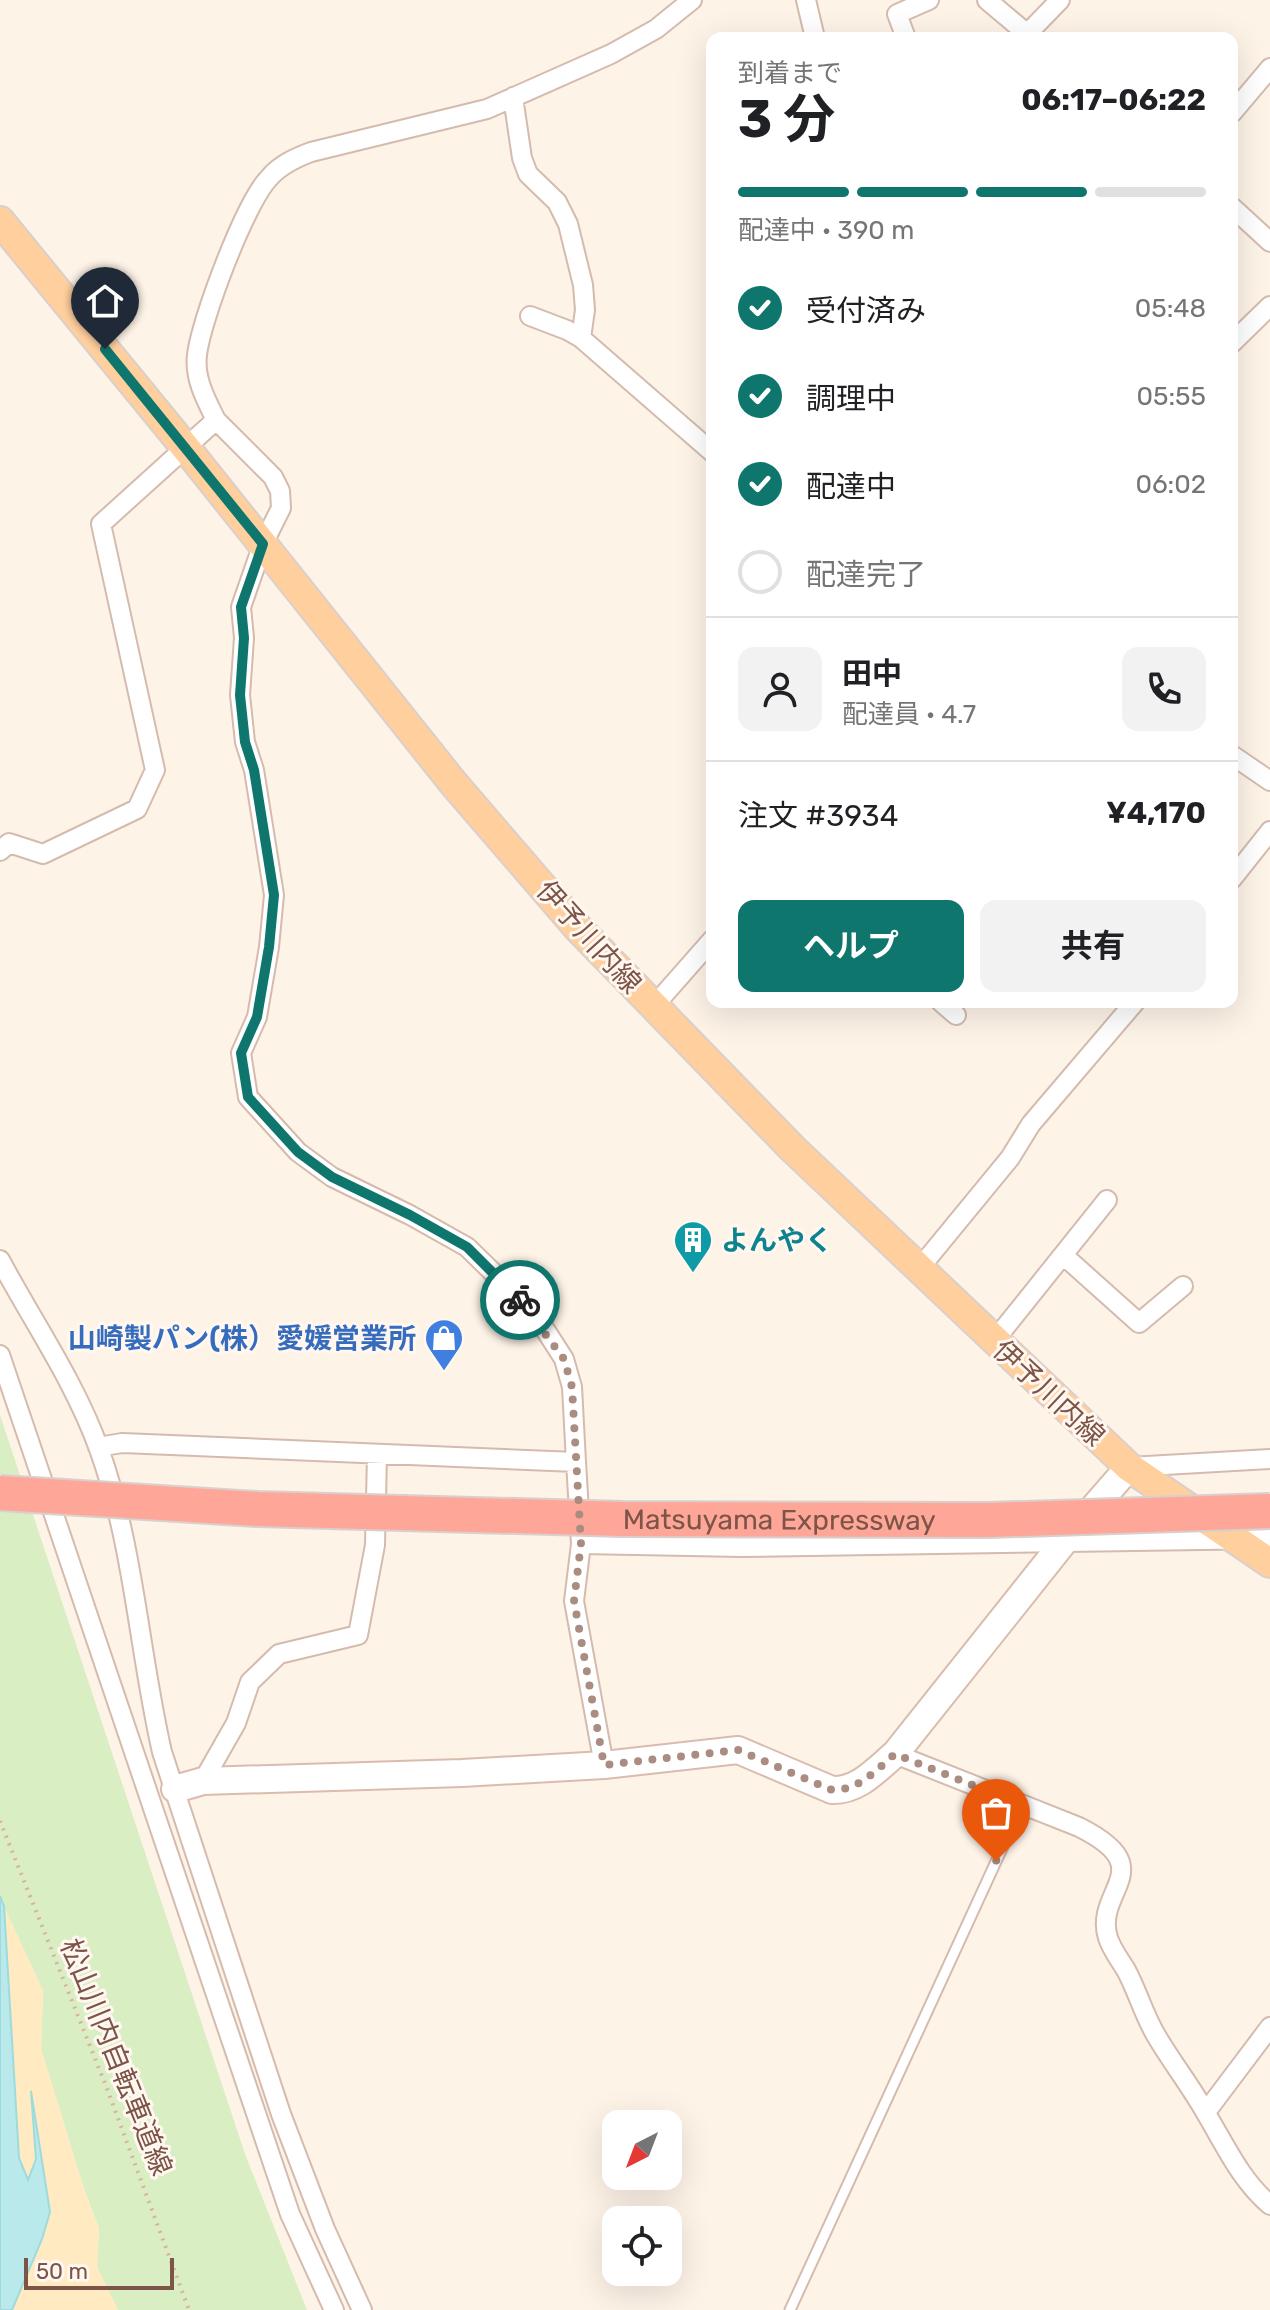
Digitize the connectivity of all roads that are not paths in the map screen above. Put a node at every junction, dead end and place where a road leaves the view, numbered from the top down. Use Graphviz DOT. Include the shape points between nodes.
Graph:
graph roads {
  1 [pos="692,0"];
  2 [pos="806,0"];
  3 [pos="929,0"];
  4 [pos="987,0"];
  5 [pos="1060,0"];
  6 [pos="814,32"];
  7 [pos="904,32"];
  8 [pos="1024,32"];
  9 [pos="1032,32"];
  10 [pos="1270,68"];
  11 [pos="513,97"];
  12 [pos="1238,106"];
  13 [pos="1238,213"];
  14 [pos="0,221"];
  15 [pos="1270,242"];
  16 [pos="1270,306"];
  17 [pos="530,316"];
  18 [pos="1238,337"];
  19 [pos="581,338"];
  20 [pos="216,420"];
  21 [pos="185,447"];
  22 [pos="706,447"];
  23 [pos="263,544"];
  24 [pos="1238,759"];
  25 [pos="1270,781"];
  26 [pos="1270,831"];
  27 [pos="0,851"];
  28 [pos="1238,871"];
  29 [pos="706,947"];
  30 [pos="653,1007"];
  31 [pos="948,1008"];
  32 [pos="1130,1008"];
  33 [pos="956,1015"];
  34 [pos="1107,1200"];
  35 [pos="1063,1255"];
  36 [pos="0,1260"];
  37 [pos="918,1270"];
  38 [pos="1183,1286"];
  39 [pos="994,1341"];
  40 [pos="0,1355"];
  41 [pos="98,1447"];
  42 [pos="377,1454"];
  43 [pos="1270,1459"];
  44 [pos="576,1462"];
  45 [pos="1129,1467"];
  46 [pos="0,1493"];
  47 [pos="1270,1511"];
  48 [pos="1270,1539"];
  49 [pos="1237,1541"];
  50 [pos="1063,1543"];
  51 [pos="581,1544"];
  52 [pos="1270,1563"];
  53 [pos="895,1754"];
  54 [pos="604,1765"];
  55 [pos="203,1781"];
  56 [pos="175,1789"];
  57 [pos="1022,1805"];
  58 [pos="1270,2027"];
  59 [pos="1206,2112"];
  60 [pos="1270,2205"];
  61 [pos="334,2310"];
  62 [pos="362,2310"];
  63 [pos="790,2310"];
  1 -- 11 [label="street" via="656,29 611,54"];
  2 -- 6 [label="street"];
  3 -- 7 [label="street" via="897,14"];
  4 -- 8 [label="street"];
  5 -- 9 [label="street"];
  10 -- 12 [label="street"];
  11 -- 19 [label="street" via="528,174 557,202 568,224 583,285"];
  11 -- 20 [label="street" via="487,109 311,152 267,179 216,286 197,355 197,373"];
  13 -- 15 [label="street"];
  14 -- 21 [label="main road, 伊予川内線"];
  16 -- 18 [label="street"];
  17 -- 19 [label="street"];
  19 -- 22 [label="street"];
  20 -- 21 [label="street"];
  20 -- 23 [label="street" via="273,477 280,491 281,508"];
  21 -- 23 [label="main road, 伊予川内線"];
  21 -- 27 [label="street" via="101,524 155,770 137,809 43,854 9,843"];
  23 -- 30 [label="main road, 伊予川内線" via="454,784"];
  23 -- 44 [label="street" via="241,607 240,695 274,895 257,1017 241,1053 248,1097 298,1152 332,1177 467,1247 512,1291 564,1359 572,1387"];
  24 -- 25 [label="street"];
  26 -- 28 [label="street"];
  29 -- 30 [label="street"];
  30 -- 37 [label="main road, 伊予川内線"];
  31 -- 33 [label="street"];
  32 -- 37 [label="street"];
  34 -- 35 [label="street"];
  35 -- 38 [label="street" via="1139,1323"];
  35 -- 39 [label="street"];
  36 -- 41 [label="street"];
  37 -- 39 [label="main road, 伊予川内線"];
  39 -- 45 [label="main road, 伊予川内線"];
  40 -- 61 [label="street" via="290,2214"];
  41 -- 42 [label="street" via="122,1443"];
  41 -- 56 [label="street" via="123,1530 151,1706"];
  42 -- 44 [label="street"];
  42 -- 55 [label="street" via="375,1545 358,1635 279,1654 250,1682 236,1723"];
  43 -- 45 [label="street"];
  44 -- 51 [label="street"];
  45 -- 49 [label="main road, 伊予川内線"];
  45 -- 50 [label="street"];
  46 -- 47 [label="highway, Matsuyama Expressway, bridge" via="257,1509 623,1519 989,1520"];
  48 -- 49 [label="street"];
  49 -- 50 [label="street"];
  49 -- 52 [label="main road, 伊予川内線"];
  50 -- 51 [label="street"];
  50 -- 53 [label="street"];
  51 -- 54 [label="street" via="574,1601"];
  53 -- 54 [label="street" via="846,1791 832,1790 738,1750"];
  53 -- 57 [label="street"];
  54 -- 55 [label="street"];
  55 -- 56 [label="street"];
  56 -- 62 [label="street" via="281,2114"];
  57 -- 59 [label="street" via="1102,1839 1114,1853 1121,1866 1120,1884 1105,1925 1109,1942 1156,2036"];
  57 -- 63 [label="lane"];
  58 -- 59 [label="street"];
  59 -- 60 [label="street" via="1239,2172"];
}
